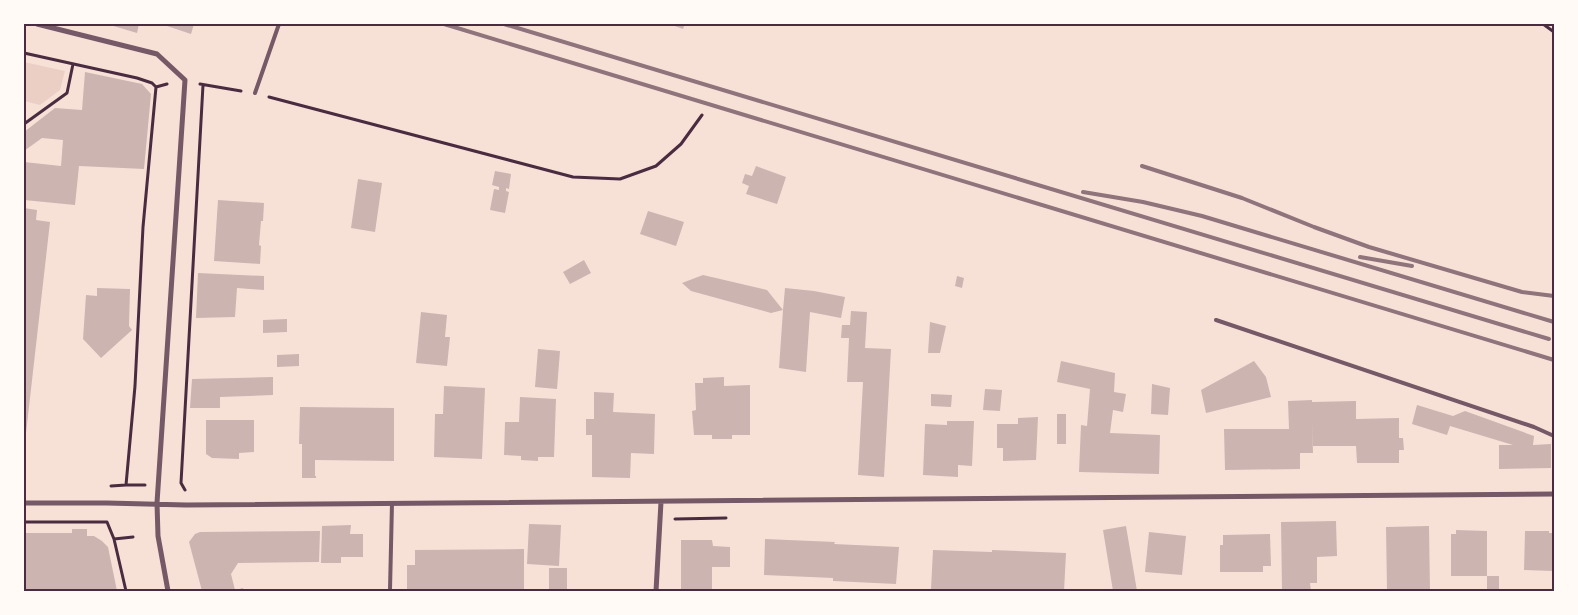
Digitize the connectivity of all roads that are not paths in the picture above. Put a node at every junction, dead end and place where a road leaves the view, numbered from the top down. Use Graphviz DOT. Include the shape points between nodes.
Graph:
graph roads {
  1 [pos="36,24"];
  2 [pos="279,24"];
  3 [pos="255,93"];
  4 [pos="1216,320"];
  5 [pos="1554,436"];
  6 [pos="1554,494"];
  7 [pos="661,502"];
  8 [pos="24,503"];
  9 [pos="157,503"];
  10 [pos="392,504"];
  11 [pos="168,591"];
  12 [pos="390,591"];
  13 [pos="656,591"];
  1 -- 9 [label="street" via="157,54 185,80"];
  2 -- 3 [label="lane"];
  4 -- 5 [label="lane"];
  6 -- 7 [label="street"];
  7 -- 10 [label="street"];
  7 -- 13 [label="street"];
  8 -- 9 [label="street"];
  9 -- 10 [label="street"];
  9 -- 11 [label="street" via="158,536"];
  10 -- 12 [label="lane"];
}
